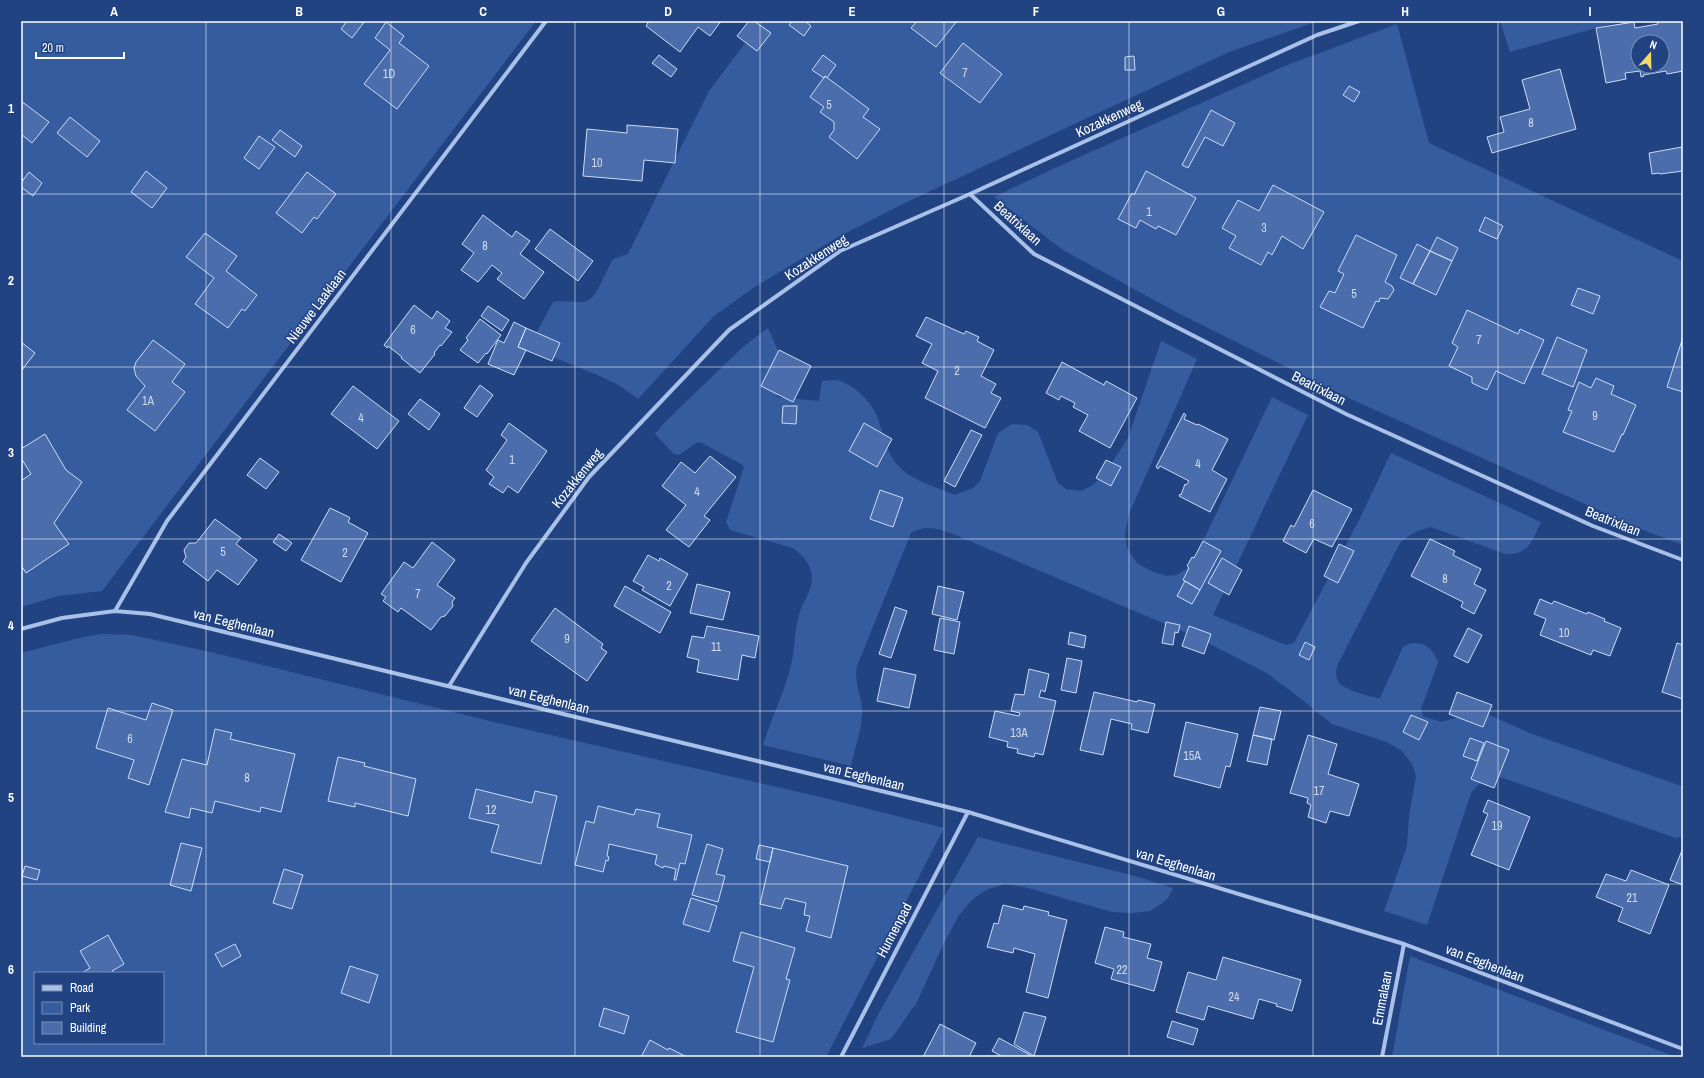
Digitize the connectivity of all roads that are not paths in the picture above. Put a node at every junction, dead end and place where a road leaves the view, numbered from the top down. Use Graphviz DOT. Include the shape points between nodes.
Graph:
graph roads {
  1 [pos="546,21"];
  2 [pos="1359,21"];
  3 [pos="970,194"];
  4 [pos="1683,560"];
  5 [pos="115,611"];
  6 [pos="21,629"];
  7 [pos="449,686"];
  8 [pos="968,812"];
  9 [pos="1404,944"];
  10 [pos="1683,1048"];
  11 [pos="841,1057"];
  12 [pos="1382,1057"];
  1 -- 5 [label="street, Nieuwe Laaklaan" via="167,521"];
  2 -- 3 [label="street, Kozakkenweg" via="1317,35"];
  3 -- 4 [label="street, Beatrixlaan" via="1034,254 1346,414 1593,526"];
  3 -- 7 [label="street, Kozakkenweg" via="840,251 728,330 589,477 526,563"];
  5 -- 6 [label="street, van Eeghenlaan" via="62,618"];
  5 -- 7 [label="street, van Eeghenlaan" via="150,614"];
  7 -- 8 [label="street, van Eeghenlaan"];
  8 -- 9 [label="street, van Eeghenlaan"];
  8 -- 11 [label="street, Hunnenpad"];
  9 -- 10 [label="street, van Eeghenlaan"];
  9 -- 12 [label="street, Emmalaan"];
}
